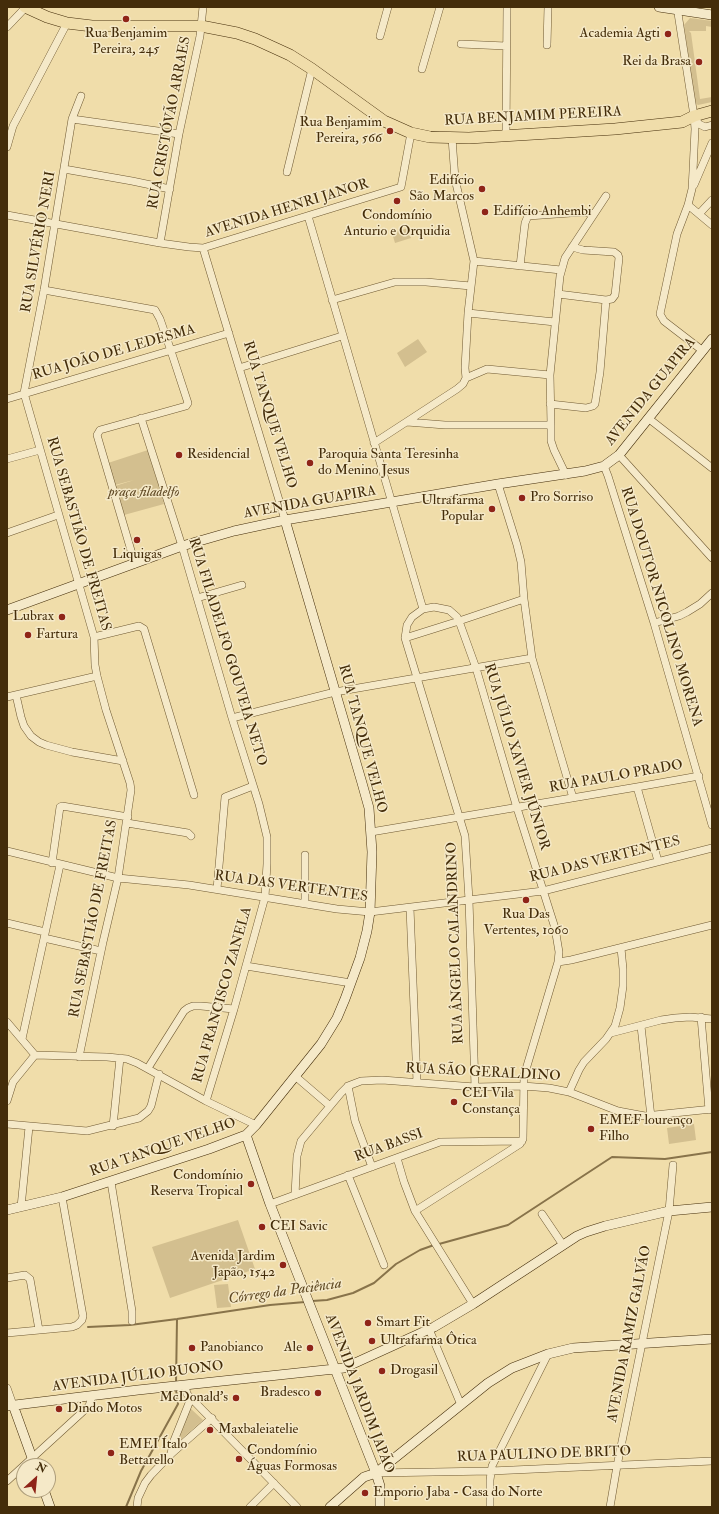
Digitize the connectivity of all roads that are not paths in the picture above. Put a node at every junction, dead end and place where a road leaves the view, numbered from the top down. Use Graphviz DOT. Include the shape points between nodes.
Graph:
graph roads {
  1 [pos="26,7"];
  2 [pos="203,7"];
  3 [pos="388,7"];
  4 [pos="440,7"];
  5 [pos="507,7"];
  6 [pos="548,7"];
  7 [pos="659,7"];
  8 [pos="677,8"];
  9 [pos="712,15"];
  10 [pos="67,23"];
  11 [pos="201,26"];
  12 [pos="7,27"];
  13 [pos="380,36"];
  14 [pos="461,44"];
  15 [pos="547,45"];
  16 [pos="506,46"];
  17 [pos="312,69"];
  18 [pos="422,69"];
  19 [pos="81,96"];
  20 [pos="712,111"];
  21 [pos="694,116"];
  22 [pos="72,119"];
  23 [pos="712,125"];
  24 [pos="410,133"];
  25 [pos="179,134"];
  26 [pos="506,136"];
  27 [pos="452,138"];
  28 [pos="712,143"];
  29 [pos="7,147"];
  30 [pos="64,169"];
  31 [pos="288,172"];
  32 [pos="170,189"];
  33 [pos="692,189"];
  34 [pos="606,196"];
  35 [pos="712,200"];
  36 [pos="688,205"];
  37 [pos="594,214"];
  38 [pos="699,214"];
  39 [pos="7,215"];
  40 [pos="308,216"];
  41 [pos="56,223"];
  42 [pos="712,225"];
  43 [pos="160,243"];
  44 [pos="572,247"];
  45 [pos="204,248"];
  46 [pos="474,261"];
  47 [pos="520,266"];
  48 [pos="561,270"];
  49 [pos="470,286"];
  50 [pos="44,290"];
  51 [pos="558,294"];
  52 [pos="332,300"];
  53 [pos="606,300"];
  54 [pos="468,313"];
  55 [pos="555,322"];
  56 [pos="229,333"];
  57 [pos="342,336"];
  58 [pos="712,339"];
  59 [pos="170,351"];
  60 [pos="703,351"];
  61 [pos="239,368"];
  62 [pos="550,375"];
  63 [pos="466,378"];
  64 [pos="24,394"];
  65 [pos="7,398"];
  66 [pos="550,404"];
  67 [pos="142,418"];
  68 [pos="648,418"];
  69 [pos="407,422"];
  70 [pos="551,425"];
  71 [pos="374,443"];
  72 [pos="40,450"];
  73 [pos="619,455"];
  74 [pos="7,459"];
  75 [pos="604,466"];
  76 [pos="712,468"];
  77 [pos="566,474"];
  78 [pos="498,484"];
  79 [pos="392,503"];
  80 [pos="58,515"];
  81 [pos="285,520"];
  82 [pos="7,533"];
  83 [pos="182,546"];
  84 [pos="712,558"];
  85 [pos="135,564"];
  86 [pos="79,584"];
  87 [pos="242,585"];
  88 [pos="712,593"];
  89 [pos="197,598"];
  90 [pos="524,599"];
  91 [pos="423,609"];
  92 [pos="7,610"];
  93 [pos="459,622"];
  94 [pos="654,622"];
  95 [pos="94,637"];
  96 [pos="405,638"];
  97 [pos="532,658"];
  98 [pos="476,668"];
  99 [pos="97,676"];
  100 [pos="417,678"];
  101 [pos="335,692"];
  102 [pos="16,695"];
  103 [pos="7,697"];
  104 [pos="232,718"];
  105 [pos="123,761"];
  106 [pos="699,776"];
  107 [pos="253,786"];
  108 [pos="637,787"];
  109 [pos="194,796"];
  110 [pos="573,798"];
  111 [pos="517,808"];
  112 [pos="460,817"];
  113 [pos="127,820"];
  114 [pos="712,825"];
  115 [pos="371,832"];
  116 [pos="191,836"];
  117 [pos="712,848"];
  118 [pos="7,851"];
  119 [pos="305,855"];
  120 [pos="658,861"];
  121 [pos="52,863"];
  122 [pos="60,865"];
  123 [pos="118,878"];
  124 [pos="217,889"];
  125 [pos="543,891"];
  126 [pos="264,897"];
  127 [pos="469,900"];
  128 [pos="305,903"];
  129 [pos="410,908"];
  130 [pos="370,912"];
  131 [pos="7,923"];
  132 [pos="712,925"];
  133 [pos="45,935"];
  134 [pos="621,948"];
  135 [pos="101,951"];
  136 [pos="558,962"];
  137 [pos="246,966"];
  138 [pos="351,983"];
  139 [pos="234,1009"];
  140 [pos="700,1018"];
  141 [pos="712,1019"];
  142 [pos="7,1022"];
  143 [pos="641,1026"];
  144 [pos="611,1033"];
  145 [pos="22,1039"];
  146 [pos="35,1055"];
  147 [pos="79,1057"];
  148 [pos="120,1058"];
  149 [pos="148,1068"];
  150 [pos="159,1074"];
  151 [pos="295,1076"];
  152 [pos="416,1082"];
  153 [pos="348,1086"];
  154 [pos="523,1086"];
  155 [pos="475,1087"];
  156 [pos="569,1092"];
  157 [pos="7,1101"];
  158 [pos="206,1101"];
  159 [pos="330,1106"];
  160 [pos="710,1110"];
  161 [pos="651,1116"];
  162 [pos="7,1124"];
  163 [pos="256,1125"];
  164 [pos="113,1126"];
  165 [pos="29,1127"];
  166 [pos="246,1135"];
  167 [pos="521,1142"];
  168 [pos="396,1158"];
  169 [pos="673,1165"];
  170 [pos="372,1167"];
  171 [pos="348,1175"];
  172 [pos="111,1182"];
  173 [pos="294,1195"];
  174 [pos="62,1197"];
  175 [pos="270,1204"];
  176 [pos="21,1207"];
  177 [pos="712,1207"];
  178 [pos="7,1210"];
  179 [pos="415,1211"];
  180 [pos="669,1211"];
  181 [pos="542,1214"];
  182 [pos="563,1245"];
  183 [pos="384,1265"];
  184 [pos="7,1278"];
  185 [pos="473,1304"];
  186 [pos="132,1321"];
  187 [pos="430,1329"];
  188 [pos="39,1330"];
  189 [pos="7,1333"];
  190 [pos="712,1339"];
  191 [pos="641,1343"];
  192 [pos="548,1354"];
  193 [pos="334,1369"];
  194 [pos="180,1386"];
  195 [pos="7,1388"];
  196 [pos="92,1396"];
  197 [pos="191,1398"];
  198 [pos="10,1405"];
  199 [pos="461,1405"];
  200 [pos="212,1418"];
  201 [pos="171,1454"];
  202 [pos="32,1458"];
  203 [pos="38,1458"];
  204 [pos="712,1461"];
  205 [pos="617,1466"];
  206 [pos="389,1469"];
  207 [pos="491,1471"];
  208 [pos="376,1473"];
  209 [pos="16,1475"];
  210 [pos="7,1481"];
  211 [pos="274,1483"];
  212 [pos="137,1507"];
  213 [pos="250,1507"];
  214 [pos="297,1507"];
  215 [pos="330,1507"];
  216 [pos="380,1507"];
  217 [pos="490,1507"];
  218 [pos="610,1507"];
  1 -- 10 [label="main road, RUA BENJAMIM PEREIRA"];
  1 -- 12 [label="street"];
  2 -- 11 [label="street, RUA CRISTÓVÃO ARRAES"];
  3 -- 13 [label="street"];
  4 -- 18 [label="street"];
  5 -- 16 [label="street"];
  6 -- 15 [label="street"];
  7 -- 8 [label="street"];
  8 -- 9 [label="street"];
  8 -- 21 [label="street"];
  10 -- 11 [label="main road, RUA BENJAMIM PEREIRA" via="92,26"];
  10 -- 29 [label="street" via="13,126"];
  11 -- 17 [label="main road, RUA BENJAMIM PEREIRA" via="255,39 290,55"];
  11 -- 25 [label="street, RUA CRISTÓVÃO ARRAES"];
  14 -- 16 [label="street"];
  16 -- 26 [label="street"];
  17 -- 24 [label="main road, RUA BENJAMIM PEREIRA" via="374,115"];
  17 -- 31 [label="street"];
  19 -- 22 [label="street, RUA SILVÉRIO NERI"];
  20 -- 21 [label="main road, RUA BENJAMIM PEREIRA"];
  21 -- 23 [label="street" via="699,124 705,127"];
  21 -- 26 [label="main road, RUA BENJAMIM PEREIRA" via="682,122"];
  21 -- 33 [label="street"];
  22 -- 25 [label="street"];
  22 -- 30 [label="street, RUA SILVÉRIO NERI"];
  24 -- 27 [label="main road, RUA BENJAMIM PEREIRA"];
  24 -- 40 [label="street, AVENIDA HENRI JANOR" via="400,187"];
  25 -- 32 [label="street, RUA CRISTÓVÃO ARRAES"];
  26 -- 27 [label="main road, RUA BENJAMIM PEREIRA"];
  27 -- 46 [label="street" via="455,179"];
  28 -- 33 [label="street"];
  30 -- 32 [label="street"];
  30 -- 41 [label="street, RUA SILVÉRIO NERI"];
  32 -- 43 [label="street, RUA CRISTÓVÃO ARRAES"];
  33 -- 36 [label="street"];
  34 -- 37 [label="street"];
  35 -- 38 [label="street"];
  36 -- 38 [label="street"];
  36 -- 60 [label="street" via="677,234 660,314 664,321"];
  37 -- 44 [label="street"];
  37 -- 47 [label="street" via="585,212 528,216 524,223"];
  38 -- 42 [label="street"];
  39 -- 41 [label="street, AVENIDA HENRI JANOR"];
  40 -- 45 [label="street, AVENIDA HENRI JANOR"];
  40 -- 52 [label="street"];
  41 -- 43 [label="street, AVENIDA HENRI JANOR"];
  41 -- 50 [label="street, RUA SILVÉRIO NERI"];
  43 -- 45 [label="street, AVENIDA HENRI JANOR"];
  44 -- 48 [label="street"];
  44 -- 53 [label="street" via="614,252 620,258 615,295 612,299"];
  45 -- 56 [label="street, RUA TANQUE VELHO"];
  46 -- 47 [label="street"];
  46 -- 49 [label="street"];
  47 -- 48 [label="street"];
  48 -- 51 [label="street"];
  49 -- 52 [label="street" via="395,282"];
  49 -- 54 [label="street"];
  50 -- 59 [label="street" via="155,310"];
  50 -- 64 [label="street, RUA SILVÉRIO NERI"];
  51 -- 53 [label="street"];
  51 -- 55 [label="street"];
  52 -- 57 [label="street"];
  53 -- 66 [label="street" via="595,404 586,408"];
  54 -- 55 [label="street"];
  54 -- 63 [label="street"];
  55 -- 62 [label="street"];
  56 -- 59 [label="street, RUA JOÃO DE LEDESMA"];
  56 -- 61 [label="street, RUA TANQUE VELHO"];
  57 -- 61 [label="street"];
  57 -- 71 [label="street"];
  58 -- 60 [label="street, AVENIDA GUAPIRA"];
  59 -- 64 [label="street, RUA JOÃO DE LEDESMA"];
  59 -- 67 [label="street" via="188,405"];
  60 -- 68 [label="street, AVENIDA GUAPIRA"];
  61 -- 81 [label="street, RUA TANQUE VELHO"];
  62 -- 63 [label="street" via="487,369"];
  62 -- 66 [label="street"];
  63 -- 69 [label="street" via="457,390"];
  64 -- 65 [label="street, RUA JOÃO DE LEDESMA"];
  64 -- 72 [label="street, RUA SEBASTIÃO DE FREITAS"];
  66 -- 70 [label="street"];
  67 -- 83 [label="street, RUA FILADELFO GOUVEIA NETO"];
  67 -- 85 [label="street" via="100,430 97,435"];
  68 -- 73 [label="street, AVENIDA GUAPIRA"];
  68 -- 76 [label="street"];
  69 -- 70 [label="street" via="445,425"];
  69 -- 71 [label="street"];
  70 -- 77 [label="street" via="551,441"];
  71 -- 79 [label="street"];
  72 -- 74 [label="street"];
  72 -- 80 [label="street, RUA SEBASTIÃO DE FREITAS"];
  73 -- 75 [label="street, AVENIDA GUAPIRA"];
  73 -- 84 [label="street"];
  75 -- 77 [label="street, AVENIDA GUAPIRA"];
  75 -- 94 [label="street, RUA DOUTOR NICOLINO MORENA"];
  77 -- 78 [label="street, AVENIDA GUAPIRA"];
  78 -- 79 [label="street, AVENIDA GUAPIRA"];
  78 -- 90 [label="street" via="521,562"];
  79 -- 81 [label="street, AVENIDA GUAPIRA"];
  79 -- 91 [label="street"];
  80 -- 82 [label="street"];
  80 -- 86 [label="street, RUA SEBASTIÃO DE FREITAS"];
  81 -- 83 [label="street, AVENIDA GUAPIRA"];
  81 -- 101 [label="street, RUA TANQUE VELHO"];
  83 -- 85 [label="street, AVENIDA GUAPIRA"];
  83 -- 89 [label="street, RUA FILADELFO GOUVEIA NETO"];
  85 -- 86 [label="street, AVENIDA GUAPIRA"];
  86 -- 92 [label="street, AVENIDA GUAPIRA"];
  86 -- 95 [label="street, RUA SEBASTIÃO DE FREITAS"];
  87 -- 89 [label="street"];
  88 -- 94 [label="street" via="700,604 679,616"];
  89 -- 104 [label="street, RUA FILADELFO GOUVEIA NETO"];
  90 -- 93 [label="street"];
  90 -- 97 [label="street"];
  91 -- 93 [label="street" via="444,608 453,613"];
  91 -- 96 [label="street" via="409,621"];
  93 -- 96 [label="street"];
  93 -- 98 [label="street, RUA JÚLIO XAVIER JÚNIOR"];
  94 -- 106 [label="street, RUA DOUTOR NICOLINO MORENA"];
  95 -- 99 [label="street, RUA SEBASTIÃO DE FREITAS"];
  95 -- 109 [label="street" via="139,626 144,629"];
  96 -- 100 [label="street, RUA ÂNGELO CALANDRINO"];
  97 -- 98 [label="street"];
  97 -- 110 [label="street"];
  98 -- 100 [label="street"];
  98 -- 111 [label="street, RUA JÚLIO XAVIER JÚNIOR"];
  99 -- 102 [label="street"];
  99 -- 105 [label="street, RUA SEBASTIÃO DE FREITAS"];
  100 -- 101 [label="street"];
  100 -- 112 [label="street, RUA ÂNGELO CALANDRINO"];
  101 -- 104 [label="street"];
  101 -- 115 [label="street, RUA TANQUE VELHO" via="362,783"];
  102 -- 103 [label="street"];
  102 -- 105 [label="street" via="24,726 39,742 72,752"];
  104 -- 107 [label="street, RUA FILADELFO GOUVEIA NETO"];
  105 -- 113 [label="street, RUA SEBASTIÃO DE FREITAS" via="132,790"];
  106 -- 108 [label="street, RUA PAULO PRADO"];
  106 -- 114 [label="street, RUA DOUTOR NICOLINO MORENA"];
  107 -- 124 [label="street" via="225,797"];
  107 -- 126 [label="street, RUA FILADELFO GOUVEIA NETO" via="267,837"];
  108 -- 110 [label="street, RUA PAULO PRADO"];
  108 -- 120 [label="street"];
  110 -- 111 [label="street, RUA PAULO PRADO"];
  111 -- 112 [label="street, RUA PAULO PRADO"];
  111 -- 125 [label="street, RUA JÚLIO XAVIER JÚNIOR"];
  112 -- 115 [label="street, RUA PAULO PRADO"];
  112 -- 127 [label="street, RUA ÂNGELO CALANDRINO" via="466,844"];
  113 -- 116 [label="street" via="188,832"];
  113 -- 121 [label="street" via="60,807"];
  113 -- 123 [label="street, RUA SEBASTIÃO DE FREITAS"];
  115 -- 130 [label="street, RUA TANQUE VELHO"];
  117 -- 120 [label="street, RUA DAS VERTENTES"];
  118 -- 121 [label="street, RUA DAS VERTENTES"];
  119 -- 128 [label="street"];
  120 -- 125 [label="street, RUA DAS VERTENTES"];
  121 -- 122 [label="street, RUA DAS VERTENTES"];
  122 -- 123 [label="street, RUA DAS VERTENTES"];
  122 -- 133 [label="street"];
  123 -- 124 [label="street, RUA DAS VERTENTES"];
  123 -- 135 [label="street, RUA SEBASTIÃO DE FREITAS"];
  124 -- 126 [label="street, RUA DAS VERTENTES"];
  125 -- 127 [label="street, RUA DAS VERTENTES"];
  125 -- 136 [label="street, RUA JÚLIO XAVIER JÚNIOR" via="559,945"];
  126 -- 128 [label="street, RUA DAS VERTENTES"];
  126 -- 137 [label="street, RUA FRANCISCO ZANELA"];
  127 -- 129 [label="street, RUA DAS VERTENTES"];
  127 -- 155 [label="street, RUA ÂNGELO CALANDRINO"];
  128 -- 130 [label="street, RUA DAS VERTENTES"];
  129 -- 130 [label="street, RUA DAS VERTENTES"];
  129 -- 152 [label="street"];
  130 -- 138 [label="street, RUA TANQUE VELHO" via="367,932"];
  131 -- 133 [label="street"];
  132 -- 134 [label="street"];
  133 -- 135 [label="street"];
  133 -- 145 [label="street"];
  134 -- 136 [label="street"];
  134 -- 144 [label="street" via="622,997"];
  135 -- 147 [label="street, RUA SEBASTIÃO DE FREITAS"];
  136 -- 154 [label="street, RUA JÚLIO XAVIER JÚNIOR"];
  137 -- 138 [label="street"];
  137 -- 139 [label="street, RUA FRANCISCO ZANELA"];
  138 -- 151 [label="street, RUA TANQUE VELHO" via="328,1033"];
  139 -- 149 [label="street" via="201,1006 188,1008"];
  139 -- 158 [label="street, RUA FRANCISCO ZANELA"];
  140 -- 141 [label="street"];
  140 -- 143 [label="street" via="675,1018"];
  140 -- 160 [label="street"];
  142 -- 145 [label="street"];
  143 -- 144 [label="street"];
  143 -- 161 [label="street"];
  144 -- 156 [label="street" via="584,1062"];
  145 -- 146 [label="street"];
  146 -- 147 [label="street"];
  146 -- 157 [label="street" via="13,1082"];
  147 -- 148 [label="street"];
  148 -- 149 [label="street"];
  148 -- 164 [label="street"];
  149 -- 150 [label="street"];
  150 -- 158 [label="street"];
  150 -- 164 [label="street" via="148,1111 139,1118"];
  151 -- 159 [label="street"];
  151 -- 163 [label="street, RUA TANQUE VELHO"];
  152 -- 153 [label="street, RUA SÃO GERALDINO" via="371,1080"];
  152 -- 155 [label="street, RUA SÃO GERALDINO"];
  153 -- 159 [label="street"];
  153 -- 170 [label="street" via="355,1121"];
  154 -- 155 [label="street, RUA SÃO GERALDINO"];
  154 -- 156 [label="street, RUA SÃO GERALDINO"];
  154 -- 167 [label="street, RUA JÚLIO XAVIER JÚNIOR" via="524,1137"];
  156 -- 161 [label="street, RUA SÃO GERALDINO" via="618,1111"];
  158 -- 163 [label="street"];
  159 -- 173 [label="street" via="298,1148"];
  160 -- 161 [label="street, RUA SÃO GERALDINO"];
  162 -- 165 [label="street"];
  163 -- 166 [label="street, RUA TANQUE VELHO"];
  164 -- 165 [label="street" via="87,1131"];
  165 -- 176 [label="street"];
  166 -- 172 [label="street, RUA TANQUE VELHO"];
  166 -- 175 [label="street, AVENIDA JARDIM JAPÃO"];
  167 -- 168 [label="street, RUA BASSI" via="440,1142"];
  167 -- 179 [label="street"];
  168 -- 170 [label="street, RUA BASSI"];
  168 -- 179 [label="street"];
  169 -- 180 [label="street, AVENIDA RAMIZ GALVÃO"];
  170 -- 171 [label="street, RUA BASSI"];
  171 -- 173 [label="street, RUA BASSI"];
  171 -- 183 [label="street"];
  172 -- 174 [label="street, RUA TANQUE VELHO"];
  172 -- 186 [label="street"];
  173 -- 175 [label="street, RUA BASSI"];
  174 -- 176 [label="street, RUA TANQUE VELHO"];
  174 -- 188 [label="street" via="83,1316 77,1326"];
  175 -- 193 [label="street, AVENIDA JARDIM JAPÃO"];
  176 -- 178 [label="street, RUA TANQUE VELHO"];
  177 -- 180 [label="street, AVENIDA JÚLIO BUONO"];
  179 -- 185 [label="street"];
  180 -- 182 [label="street, AVENIDA JÚLIO BUONO" via="593,1229"];
  180 -- 191 [label="street, AVENIDA RAMIZ GALVÃO"];
  181 -- 182 [label="street"];
  182 -- 185 [label="street, AVENIDA JÚLIO BUONO"];
  184 -- 188 [label="street" via="25,1275 30,1279"];
  185 -- 187 [label="street, AVENIDA JÚLIO BUONO"];
  187 -- 193 [label="street, AVENIDA JÚLIO BUONO" via="359,1362"];
  187 -- 199 [label="street"];
  188 -- 189 [label="street"];
  190 -- 191 [label="street"];
  191 -- 192 [label="street" via="573,1348"];
  191 -- 205 [label="street, AVENIDA RAMIZ GALVÃO"];
  192 -- 199 [label="street" via="512,1368"];
  192 -- 207 [label="street"];
  193 -- 194 [label="street, AVENIDA JÚLIO BUONO"];
  193 -- 208 [label="street, AVENIDA JARDIM JAPÃO"];
  194 -- 196 [label="street, AVENIDA JÚLIO BUONO"];
  194 -- 197 [label="street"];
  195 -- 198 [label="street"];
  196 -- 198 [label="street, AVENIDA JÚLIO BUONO"];
  196 -- 203 [label="street" via="89,1406"];
  197 -- 200 [label="street"];
  197 -- 201 [label="street"];
  198 -- 202 [label="street"];
  199 -- 206 [label="street"];
  200 -- 201 [label="street"];
  200 -- 211 [label="street"];
  201 -- 212 [label="street" via="145,1483"];
  204 -- 205 [label="street, RUA PAULINO DE BRITO"];
  205 -- 207 [label="street, RUA PAULINO DE BRITO"];
  205 -- 218 [label="street, AVENIDA RAMIZ GALVÃO"];
  206 -- 207 [label="street, RUA PAULINO DE BRITO"];
  206 -- 208 [label="street"];
  207 -- 217 [label="street"];
  208 -- 215 [label="street" via="368,1474"];
  208 -- 216 [label="street, AVENIDA JARDIM JAPÃO" via="380,1486"];
  209 -- 210 [label="street"];
  211 -- 213 [label="street"];
  211 -- 214 [label="street"];
}
